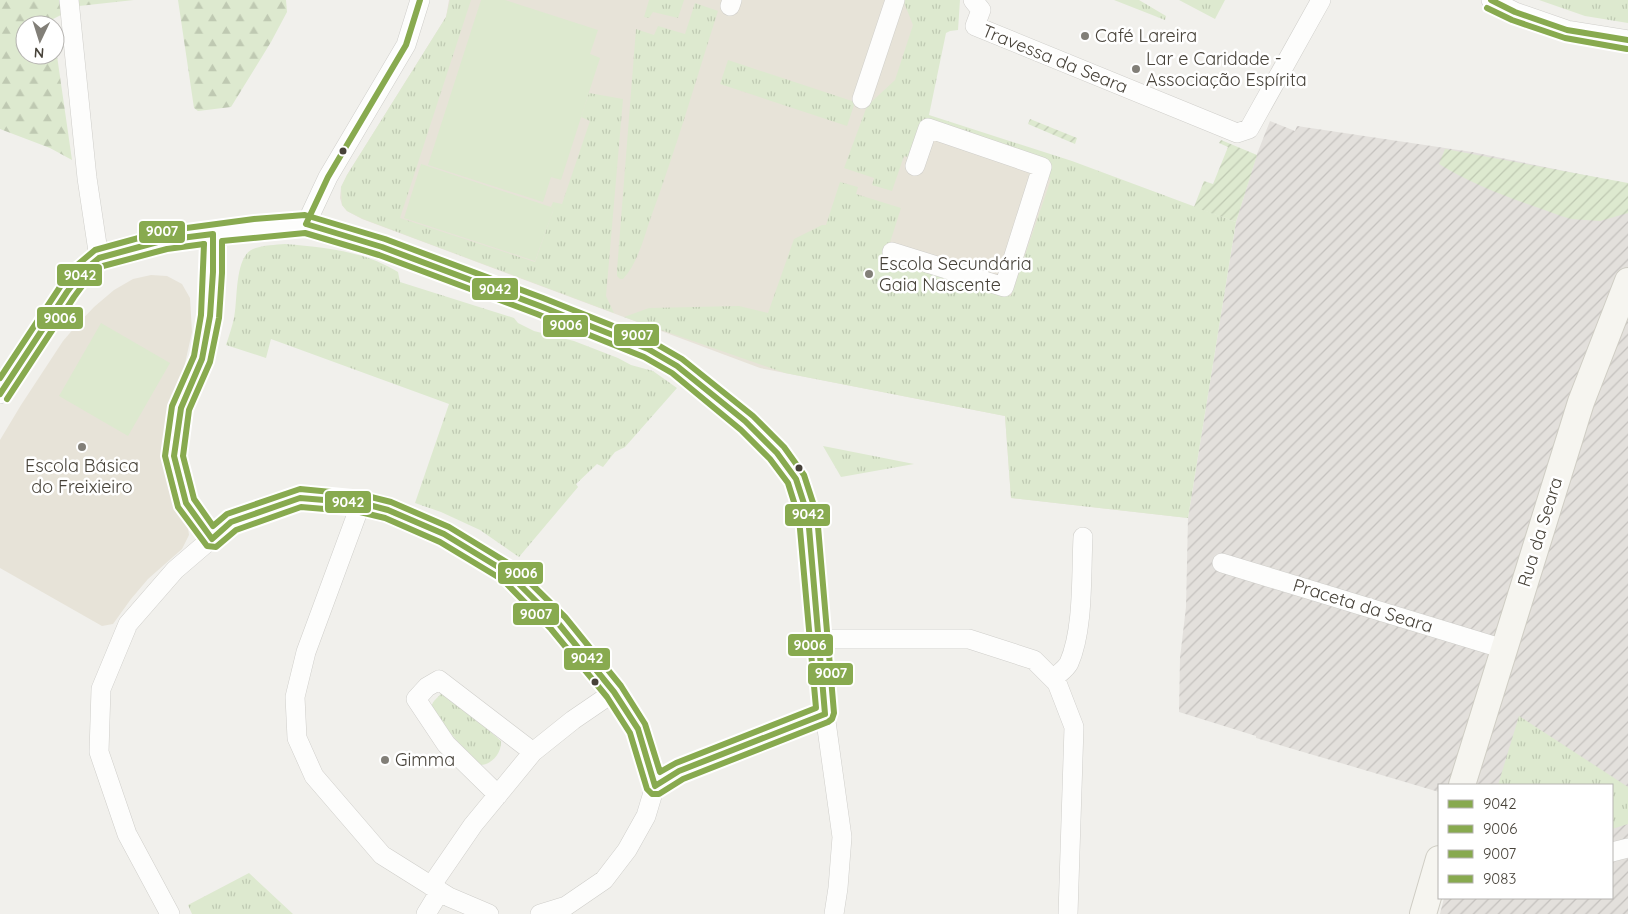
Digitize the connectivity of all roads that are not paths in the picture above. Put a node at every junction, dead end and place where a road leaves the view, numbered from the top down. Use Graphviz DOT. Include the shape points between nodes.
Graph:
graph roads {
  1 [pos="68,0"];
  2 [pos="420,0"];
  3 [pos="895,0"];
  4 [pos="974,0"];
  5 [pos="1320,0"];
  6 [pos="1491,0"];
  7 [pos="1628,40"];
  8 [pos="862,99"];
  9 [pos="915,166"];
  10 [pos="306,224"];
  11 [pos="213,234"];
  12 [pos="892,252"];
  13 [pos="100,258"];
  14 [pos="1628,281"];
  15 [pos="0,394"];
  16 [pos="361,504"];
  17 [pos="1083,537"];
  18 [pos="212,539"];
  19 [pos="1222,563"];
  20 [pos="818,639"];
  21 [pos="1504,649"];
  22 [pos="1053,679"];
  23 [pos="614,692"];
  24 [pos="825,714"];
  25 [pos="533,752"];
  26 [pos="1462,784"];
  27 [pos="655,786"];
  28 [pos="498,795"];
  29 [pos="1628,848"];
  30 [pos="1613,852"];
  31 [pos="1438,868"];
  32 [pos="435,888"];
  33 [pos="170,914"];
  34 [pos="426,914"];
  35 [pos="489,914"];
  36 [pos="540,914"];
  37 [pos="834,914"];
  38 [pos="1068,914"];
  39 [pos="1423,914"];
  1 -- 13 [label="street" via="87,178"];
  2 -- 10 [label="street" via="406,45 328,176"];
  3 -- 8 [label="street"];
  4 -- 5 [label="street, Travessa da Seara" via="981,10 975,26 1237,133 1249,128"];
  6 -- 7 [label="street" via="1567,30"];
  9 -- 12 [label="street" via="928,128 1042,167 1004,288"];
  10 -- 11 [label="street"];
  10 -- 20 [label="street" via="382,247 639,346 678,366 728,406 777,453 796,479 808,516"];
  11 -- 13 [label="street" via="165,240"];
  11 -- 18 [label="street" via="210,316 202,359 181,408 174,456 186,502"];
  13 -- 15 [label="street" via="82,272 67,292"];
  14 -- 21 [label="street, Rua da Seara" via="1581,402"];
  16 -- 18 [label="street" via="300,498 231,522"];
  16 -- 23 [label="street" via="388,510 444,534 508,572 558,623"];
  16 -- 32 [label="street" via="306,652 295,697 296,738 314,776 382,855"];
  17 -- 22 [label="street" via="1075,644 1069,665"];
  18 -- 33 [label="street" via="175,570 128,624 101,689 99,752 127,834"];
  19 -- 21 [label="street, Praceta da Seara"];
  20 -- 22 [label="street" via="969,639 1034,660"];
  20 -- 24 [label="street"];
  21 -- 26 [label="street, Rua da Seara"];
  22 -- 38 [label="street" via="1074,727"];
  23 -- 25 [label="street"];
  23 -- 27 [label="street" via="638,728"];
  24 -- 27 [label="street" via="679,771"];
  24 -- 37 [label="street" via="842,837"];
  25 -- 28 [label="street"];
  25 -- 28 [label="street" via="439,680 416,699 446,744"];
  27 -- 36 [label="street" via="646,816 627,850 604,880 566,906"];
  28 -- 32 [label="street" via="473,825"];
  29 -- 30 [label="street"];
  31 -- 39 [label="street"];
  32 -- 34 [label="street"];
  32 -- 35 [label="street"];
}
